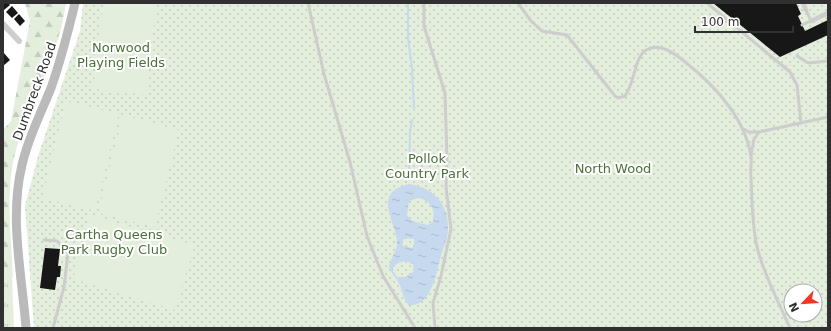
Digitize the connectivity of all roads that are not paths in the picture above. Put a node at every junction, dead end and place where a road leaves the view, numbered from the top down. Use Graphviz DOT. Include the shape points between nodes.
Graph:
graph roads {
  1 [pos="75,3"];
  2 [pos="308,3"];
  3 [pos="424,3"];
  4 [pos="518,3"];
  5 [pos="707,3"];
  6 [pos="803,3"];
  7 [pos="807,11"];
  8 [pos="828,13"];
  9 [pos="811,21"];
  10 [pos="3,24"];
  11 [pos="802,25"];
  12 [pos="19,41"];
  13 [pos="797,56"];
  14 [pos="828,60"];
  15 [pos="828,117"];
  16 [pos="801,123"];
  17 [pos="742,128"];
  18 [pos="759,132"];
  19 [pos="751,157"];
  20 [pos="44,240"];
  21 [pos="24,308"];
  22 [pos="21,328"];
  23 [pos="26,328"];
  24 [pos="53,328"];
  25 [pos="415,328"];
  26 [pos="435,328"];
  27 [pos="790,328"];
  1 -- 21 [label="main road, Dumbreck Road" via="64,49 30,137 22,165 17,206 17,240"];
  2 -- 25 [label="lane" via="367,236 383,276"];
  3 -- 26 [label="lane" via="424,26 445,93 446,187 451,229 434,303"];
  4 -- 17 [label="lane" via="530,21 542,31 567,35 618,98 625,96 630,88 639,58 643,53 654,47 664,48 710,83"];
  5 -- 16 [label="lane" via="790,72 797,85"];
  6 -- 7 [label="street"];
  7 -- 9 [label="lane"];
  8 -- 9 [label="street"];
  9 -- 11 [label="lane"];
  10 -- 12 [label="street"];
  13 -- 14 [label="lane" via="808,63"];
  15 -- 16 [label="lane"];
  16 -- 18 [label="lane"];
  17 -- 18 [label="lane" via="749,132"];
  17 -- 19 [label="lane"];
  18 -- 19 [label="lane" via="754,139"];
  19 -- 27 [label="lane" via="757,245"];
  20 -- 24 [label="lane" via="57,241 68,253 64,287"];
  21 -- 22 [label="main road, Dumbreck Road"];
  21 -- 23 [label="main road, Dumbreck Road"];
}
